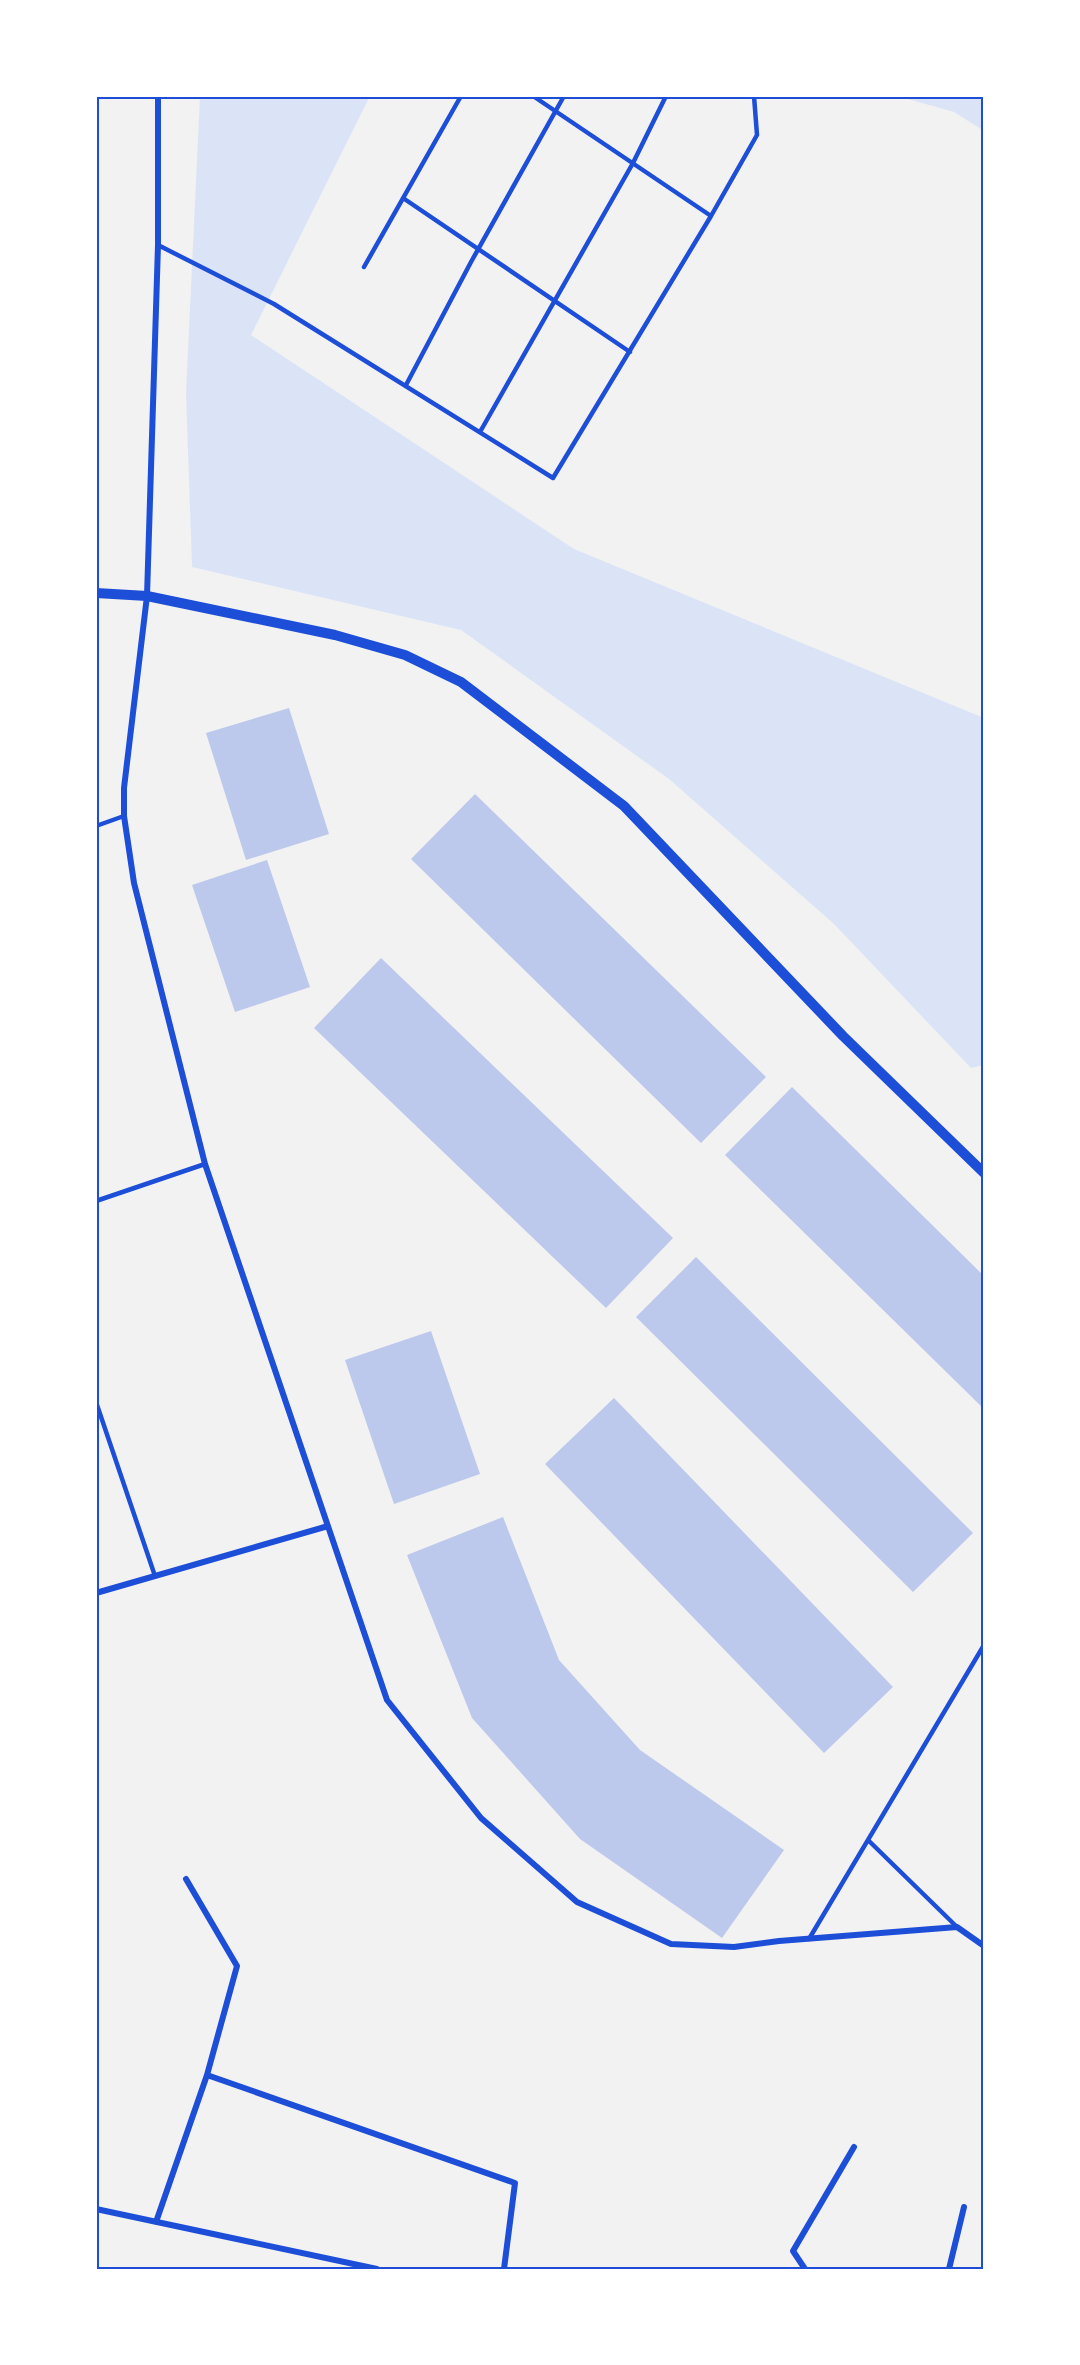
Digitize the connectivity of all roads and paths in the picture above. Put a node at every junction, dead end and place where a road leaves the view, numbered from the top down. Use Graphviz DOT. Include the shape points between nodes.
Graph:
graph roads {
  1 [pos="158,96"];
  2 [pos="461,96"];
  3 [pos="533,96"];
  4 [pos="564,96"];
  5 [pos="666,96"];
  6 [pos="754,96"];
  7 [pos="556,111"];
  8 [pos="633,163"];
  9 [pos="403,198"];
  10 [pos="711,216"];
  11 [pos="158,245"];
  12 [pos="478,249"];
  13 [pos="364,267"];
  14 [pos="555,301"];
  15 [pos="630,352"];
  16 [pos="406,385"];
  17 [pos="480,432"];
  18 [pos="96,593"];
  19 [pos="147,596"];
  20 [pos="124,816"];
  21 [pos="96,826"];
  22 [pos="205,1164"];
  23 [pos="982,1167"];
  24 [pos="96,1202"];
  25 [pos="96,1402"];
  26 [pos="328,1526"];
  27 [pos="155,1576"];
  28 [pos="96,1593"];
  29 [pos="984,1645"];
  30 [pos="868,1840"];
  31 [pos="186,1879"];
  32 [pos="957,1928"];
  33 [pos="809,1939"];
  34 [pos="984,1946"];
  35 [pos="207,2075"];
  36 [pos="854,2147"];
  37 [pos="964,2207"];
  38 [pos="96,2209"];
  39 [pos="156,2222"];
  40 [pos="377,2269"];
  41 [pos="504,2269"];
  42 [pos="805,2269"];
  43 [pos="949,2269"];
  1 -- 11 [label="street"];
  2 -- 9 [label="lane"];
  3 -- 7 [label="lane"];
  4 -- 7 [label="lane"];
  5 -- 8 [label="lane"];
  6 -- 10 [label="lane" via="757,135"];
  7 -- 8 [label="lane"];
  7 -- 12 [label="lane"];
  8 -- 10 [label="lane"];
  8 -- 14 [label="lane"];
  9 -- 12 [label="lane"];
  9 -- 13 [label="lane"];
  10 -- 15 [label="lane"];
  11 -- 16 [label="lane" via="274,303"];
  11 -- 19 [label="street"];
  12 -- 14 [label="lane"];
  12 -- 16 [label="lane"];
  14 -- 15 [label="lane"];
  14 -- 17 [label="lane"];
  15 -- 17 [label="lane" via="554,478"];
  16 -- 17 [label="lane"];
  18 -- 19 [label="street"];
  19 -- 20 [label="street"];
  19 -- 23 [label="street" via="335,635 405,656 461,681 624,807 843,1036"];
  20 -- 21 [label="lane"];
  20 -- 22 [label="street" via="134,882"];
  22 -- 24 [label="lane"];
  22 -- 26 [label="street"];
  25 -- 27 [label="lane"];
  26 -- 27 [label="street"];
  26 -- 33 [label="street" via="387,1700 481,1818 577,1902 671,1944 734,1947"];
  27 -- 28 [label="street"];
  29 -- 30 [label="lane"];
  30 -- 32 [label="lane"];
  30 -- 33 [label="lane"];
  31 -- 35 [label="street" via="237,1966"];
  32 -- 33 [label="street"];
  32 -- 34 [label="street"];
  35 -- 39 [label="street"];
  35 -- 41 [label="street" via="515,2183"];
  36 -- 42 [label="street" via="793,2251"];
  37 -- 43 [label="street"];
  38 -- 39 [label="street"];
  39 -- 40 [label="street"];
}
